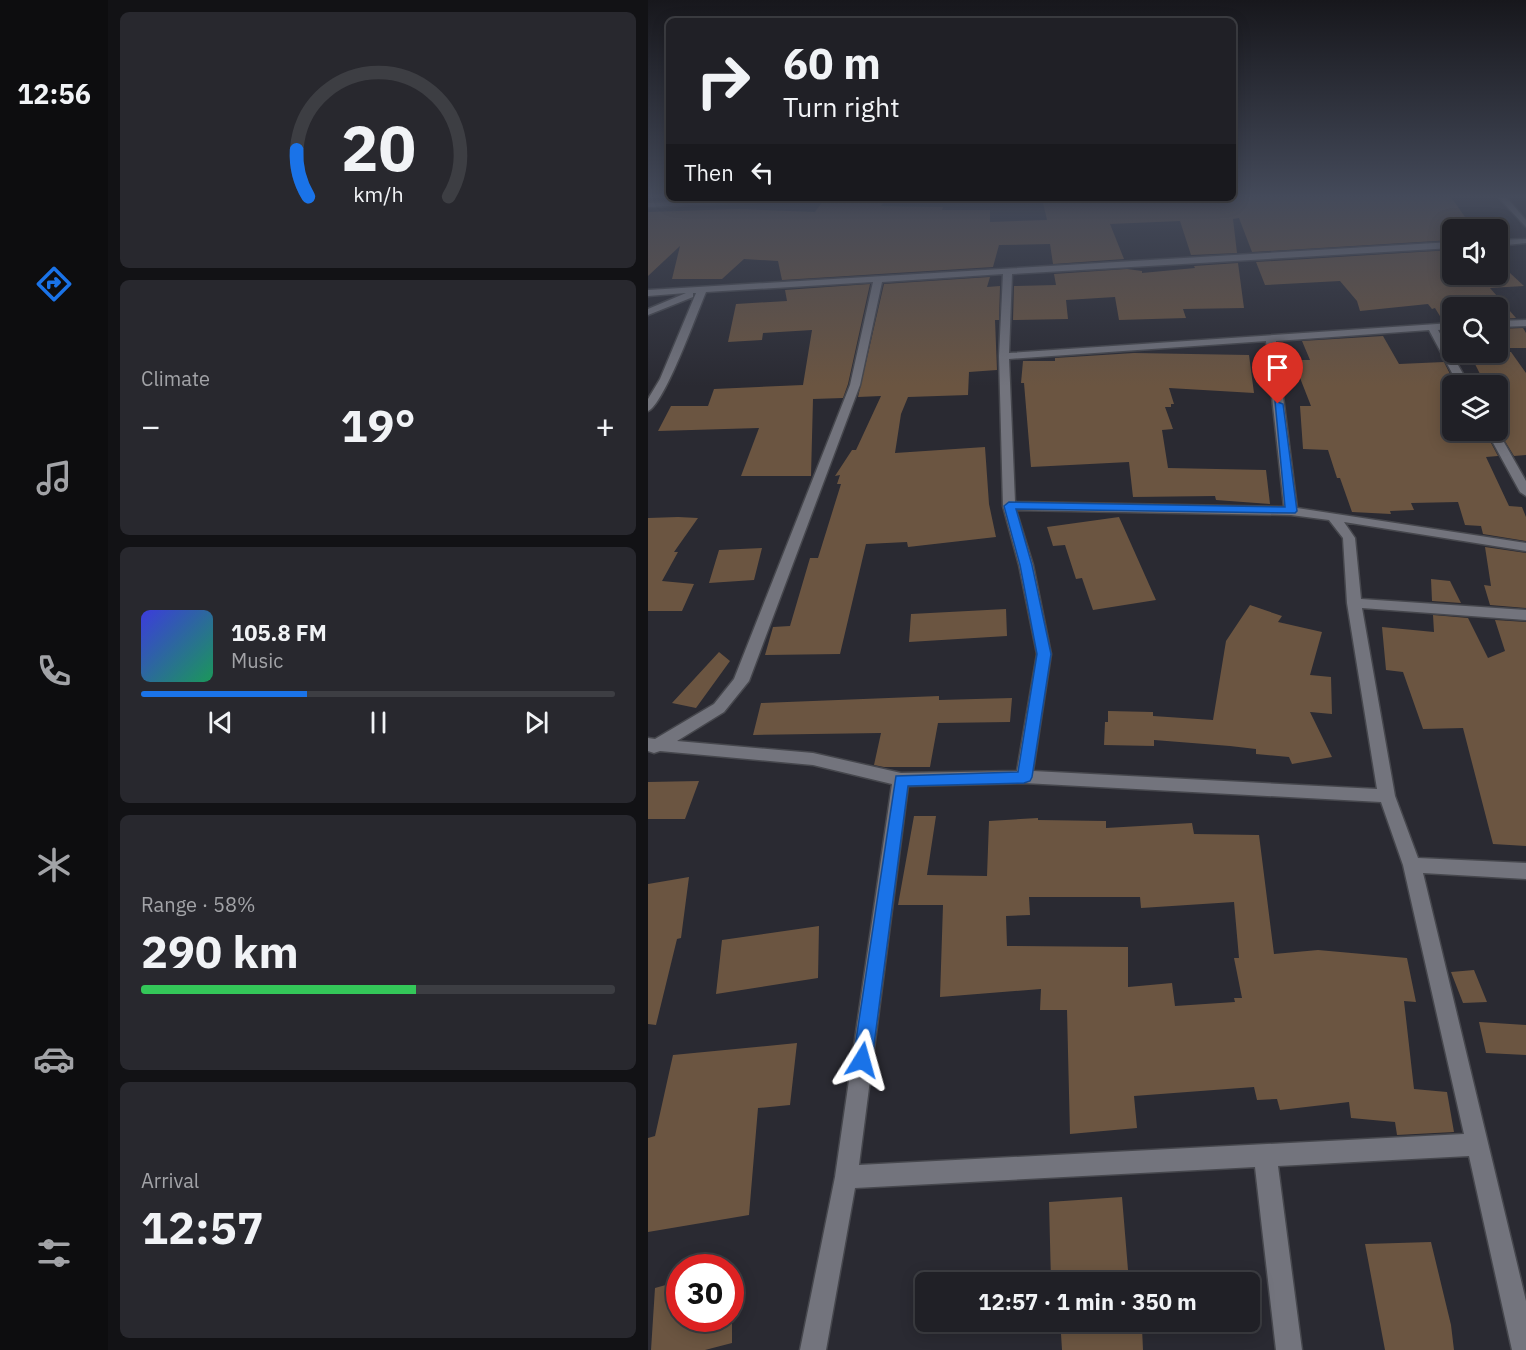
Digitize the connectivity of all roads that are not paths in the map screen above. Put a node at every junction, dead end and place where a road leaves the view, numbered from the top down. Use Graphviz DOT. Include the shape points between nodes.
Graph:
graph roads {
  1 [pos="1188,260"];
  2 [pos="1008,272"];
  3 [pos="878,281"];
  4 [pos="702,290"];
  5 [pos="648,293"];
  6 [pos="648,312"];
  7 [pos="1526,323"];
  8 [pos="1508,324"];
  9 [pos="1442,327"];
  10 [pos="1432,328"];
  11 [pos="1271,339"];
  12 [pos="1004,356"];
  13 [pos="1459,375"];
  14 [pos="648,408"];
  15 [pos="1497,441"];
  16 [pos="1526,492"];
  17 [pos="1009,506"];
  18 [pos="1291,511"];
  19 [pos="1333,517"];
  20 [pos="1526,547"];
  21 [pos="1354,603"];
  22 [pos="1526,615"];
  23 [pos="651,746"];
  24 [pos="1024,777"];
  25 [pos="901,780"];
  26 [pos="1387,796"];
  27 [pos="1412,866"];
  28 [pos="1526,871"];
  29 [pos="1478,1144"];
  30 [pos="1265,1155"];
  31 [pos="846,1177"];
  32 [pos="1521,1307"];
  33 [pos="813,1350"];
  34 [pos="1289,1350"];
  35 [pos="1525,1350"];
  1 -- 2 [label="street"];
  2 -- 3 [label="street"];
  2 -- 12 [label="street"];
  3 -- 4 [label="street"];
  3 -- 23 [label="street" via="855,385 741,681 718,708"];
  4 -- 5 [label="street"];
  4 -- 6 [label="street"];
  4 -- 14 [label="street" via="665,380"];
  7 -- 8 [label="street"];
  9 -- 10 [label="street"];
  10 -- 11 [label="street"];
  10 -- 13 [label="street"];
  11 -- 12 [label="street"];
  11 -- 18 [label="street"];
  12 -- 17 [label="street"];
  15 -- 16 [label="street"];
  17 -- 18 [label="street"];
  17 -- 24 [label="street" via="1044,654"];
  18 -- 19 [label="street"];
  19 -- 20 [label="street"];
  19 -- 21 [label="street" via="1349,538"];
  21 -- 22 [label="street"];
  21 -- 26 [label="street"];
  23 -- 25 [label="street" via="813,759"];
  24 -- 25 [label="street"];
  24 -- 26 [label="street"];
  25 -- 31 [label="street"];
  26 -- 27 [label="street"];
  27 -- 28 [label="street"];
  27 -- 29 [label="street"];
  29 -- 30 [label="street"];
  29 -- 32 [label="street"];
  30 -- 31 [label="street"];
  30 -- 34 [label="street"];
  31 -- 33 [label="street"];
  32 -- 35 [label="street"];
}
